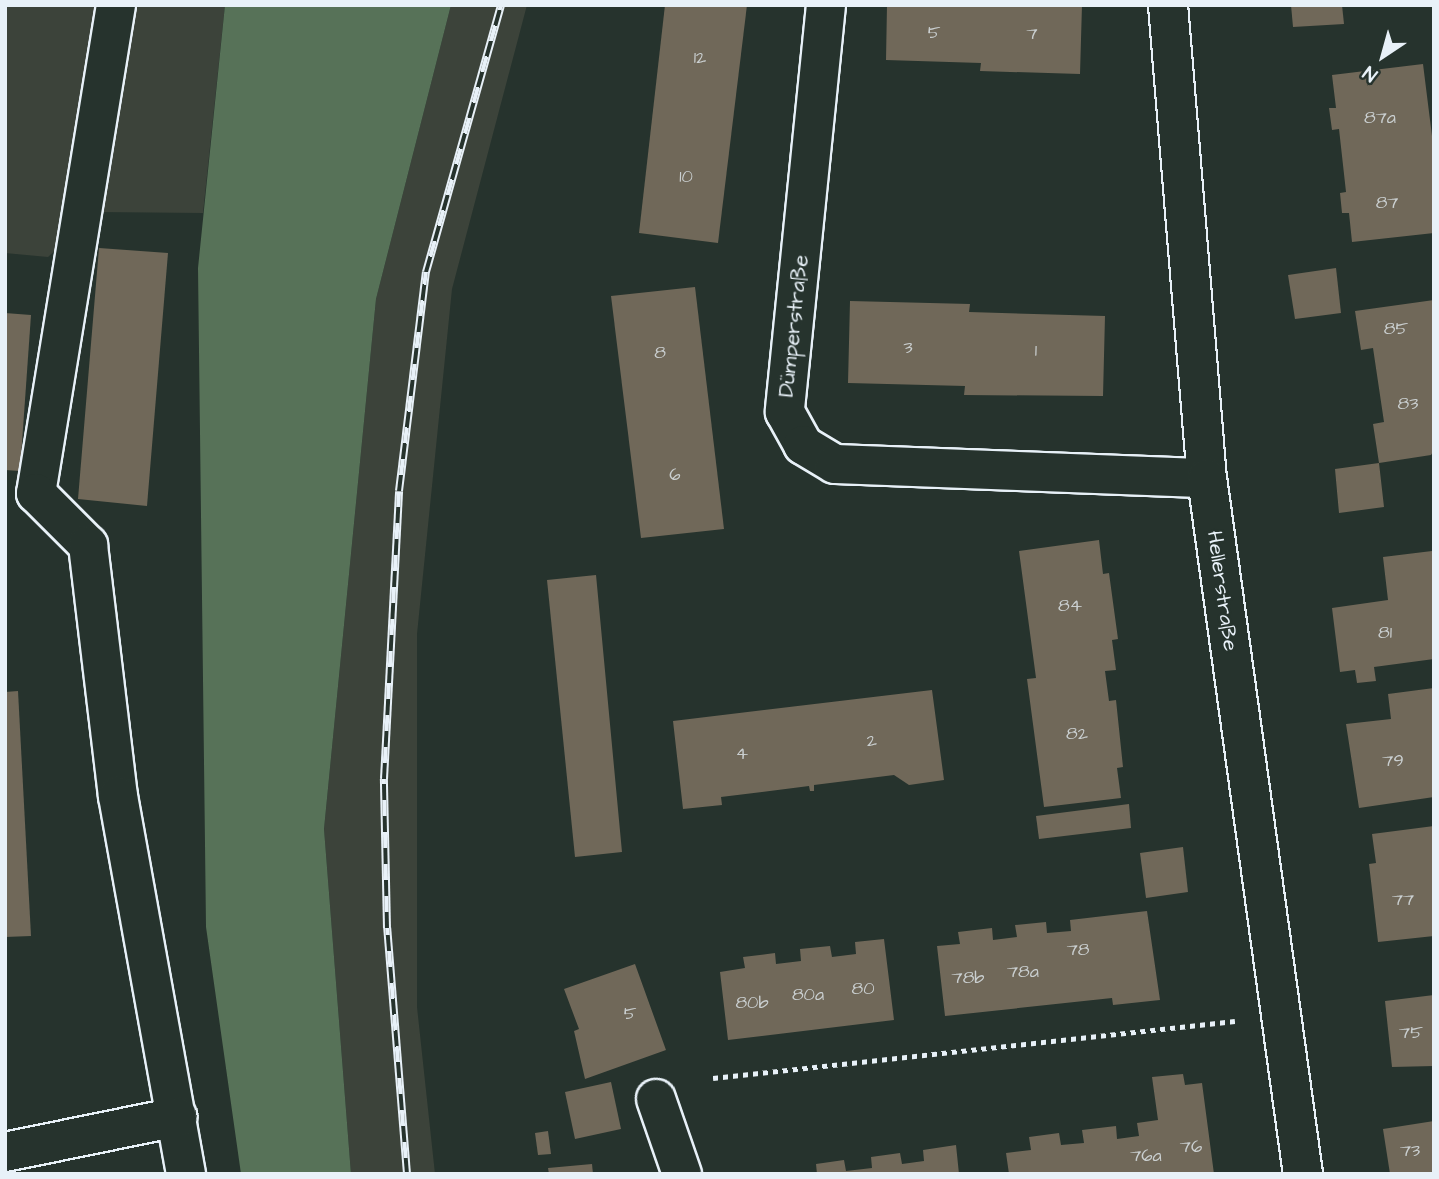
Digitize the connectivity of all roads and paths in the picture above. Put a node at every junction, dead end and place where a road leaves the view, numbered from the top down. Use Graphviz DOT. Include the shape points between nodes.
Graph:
graph roads {
  1 [pos="116,5"];
  2 [pos="826,5"];
  3 [pos="1168,5"];
  4 [pos="1207,478"];
  5 [pos="1281,1016"];
  6 [pos="713,1078"];
  7 [pos="656,1098"];
  8 [pos="177,1117"];
  9 [pos="5,1152"];
  10 [pos="186,1174"];
  11 [pos="682,1174"];
  12 [pos="1303,1174"];
  1 -- 8 [label="street" via="36,494 88,545 118,796"];
  2 -- 4 [label="street, Dümperstraße" via="785,412 803,445 835,464"];
  3 -- 4 [label="street, Hellerstraße"];
  4 -- 5 [label="street, Hellerstraße"];
  5 -- 6 [label="path"];
  5 -- 12 [label="street, Hellerstraße"];
  7 -- 11 [label="street"];
  8 -- 9 [label="street"];
  8 -- 10 [label="street"];
}
